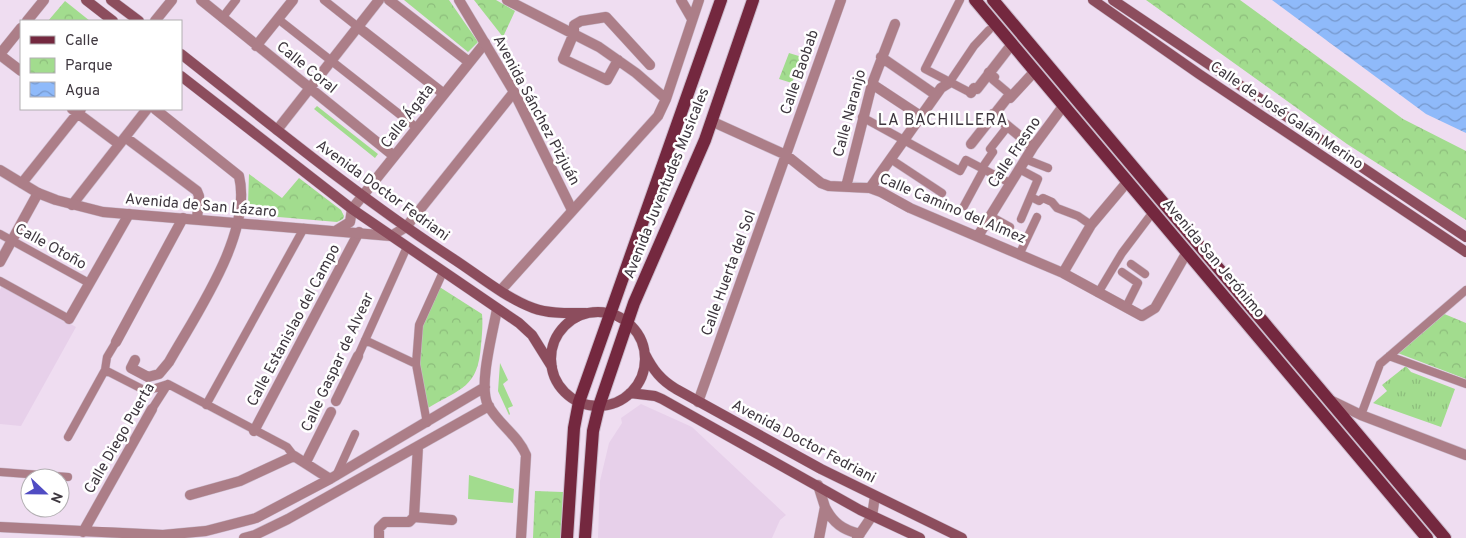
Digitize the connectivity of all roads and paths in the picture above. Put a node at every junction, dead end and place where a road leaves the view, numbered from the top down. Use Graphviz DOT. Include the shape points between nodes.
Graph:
graph roads {
  1 [pos="44,0"];
  2 [pos="86,0"];
  3 [pos="111,0"];
  4 [pos="172,0"];
  5 [pos="201,0"];
  6 [pos="236,0"];
  7 [pos="293,0"];
  8 [pos="324,0"];
  9 [pos="379,0"];
  10 [pos="389,0"];
  11 [pos="459,0"];
  12 [pos="507,0"];
  13 [pos="533,0"];
  14 [pos="681,0"];
  15 [pos="699,0"];
  16 [pos="721,0"];
  17 [pos="753,0"];
  18 [pos="841,0"];
  19 [pos="960,0"];
  20 [pos="975,0"];
  21 [pos="993,0"];
  22 [pos="1094,0"];
  23 [pos="1113,0"];
  24 [pos="524,8"];
  25 [pos="222,18"];
  26 [pos="278,19"];
  27 [pos="692,19"];
  28 [pos="28,20"];
  29 [pos="112,20"];
  30 [pos="138,20"];
  31 [pos="157,20"];
  32 [pos="895,24"];
  33 [pos="358,27"];
  34 [pos="20,29"];
  35 [pos="989,30"];
  36 [pos="574,33"];
  37 [pos="485,43"];
  38 [pos="1012,44"];
  39 [pos="256,46"];
  40 [pos="882,52"];
  41 [pos="0,55"];
  42 [pos="182,55"];
  43 [pos="332,60"];
  44 [pos="618,60"];
  45 [pos="468,62"];
  46 [pos="650,65"];
  47 [pos="20,70"];
  48 [pos="1035,71"];
  49 [pos="988,72"];
  50 [pos="182,77"];
  51 [pos="949,83"];
  52 [pos="872,84"];
  53 [pos="310,88"];
  54 [pos="514,92"];
  55 [pos="971,93"];
  56 [pos="444,94"];
  57 [pos="936,95"];
  58 [pos="1012,96"];
  59 [pos="666,98"];
  60 [pos="1064,105"];
  61 [pos="77,110"];
  62 [pos="146,110"];
  63 [pos="156,110"];
  64 [pos="993,114"];
  65 [pos="862,117"];
  66 [pos="922,118"];
  67 [pos="711,120"];
  68 [pos="1008,126"];
  69 [pos="417,128"];
  70 [pos="277,130"];
  71 [pos="122,140"];
  72 [pos="906,141"];
  73 [pos="971,144"];
  74 [pos="1032,147"];
  75 [pos="786,155"];
  76 [pos="394,156"];
  77 [pos="1025,159"];
  78 [pos="892,160"];
  79 [pos="1048,168"];
  80 [pos="983,169"];
  81 [pos="1019,169"];
  82 [pos="0,170"];
  83 [pos="1128,181"];
  84 [pos="22,183"];
  85 [pos="1010,183"];
  86 [pos="846,187"];
  87 [pos="870,188"];
  88 [pos="38,192"];
  89 [pos="942,193"];
  90 [pos="362,196"];
  91 [pos="1031,197"];
  92 [pos="72,205"];
  93 [pos="964,206"];
  94 [pos="352,209"];
  95 [pos="572,210"];
  96 [pos="1153,212"];
  97 [pos="129,214"];
  98 [pos="990,216"];
  99 [pos="183,218"];
  100 [pos="1037,218"];
  101 [pos="197,219"];
  102 [pos="1020,219"];
  103 [pos="238,223"];
  104 [pos="1092,225"];
  105 [pos="406,227"];
  106 [pos="1010,227"];
  107 [pos="304,228"];
  108 [pos="333,230"];
  109 [pos="359,232"];
  110 [pos="0,234"];
  111 [pos="391,236"];
  112 [pos="978,236"];
  113 [pos="1466,237"];
  114 [pos="12,240"];
  115 [pos="407,247"];
  116 [pos="1187,252"];
  117 [pos="1466,252"];
  118 [pos="1020,253"];
  119 [pos="0,262"];
  120 [pos="442,272"];
  121 [pos="1122,272"];
  122 [pos="1063,273"];
  123 [pos="1145,274"];
  124 [pos="1131,278"];
  125 [pos="0,282"];
  126 [pos="89,283"];
  127 [pos="501,290"];
  128 [pos="1466,290"];
  129 [pos="1098,293"];
  130 [pos="1126,307"];
  131 [pos="497,309"];
  132 [pos="609,313"];
  133 [pos="586,314"];
  134 [pos="68,319"];
  135 [pos="628,322"];
  136 [pos="365,340"];
  137 [pos="116,342"];
  138 [pos="645,354"];
  139 [pos="358,356"];
  140 [pos="1389,356"];
  141 [pos="135,360"];
  142 [pos="416,364"];
  143 [pos="552,367"];
  144 [pos="105,370"];
  145 [pos="168,384"];
  146 [pos="1466,384"];
  147 [pos="485,387"];
  148 [pos="630,394"];
  149 [pos="1328,399"];
  150 [pos="336,401"];
  151 [pos="579,402"];
  152 [pos="698,402"];
  153 [pos="206,405"];
  154 [pos="488,406"];
  155 [pos="599,406"];
  156 [pos="152,409"];
  157 [pos="332,412"];
  158 [pos="1360,416"];
  159 [pos="1347,421"];
  160 [pos="427,423"];
  161 [pos="254,431"];
  162 [pos="355,434"];
  163 [pos="1340,434"];
  164 [pos="68,437"];
  165 [pos="418,446"];
  166 [pos="1466,455"];
  167 [pos="294,456"];
  168 [pos="306,462"];
  169 [pos="0,472"];
  170 [pos="20,473"];
  171 [pos="333,478"];
  172 [pos="818,485"];
  173 [pos="190,495"];
  174 [pos="875,496"];
  175 [pos="825,507"];
  176 [pos="872,516"];
  177 [pos="414,517"];
  178 [pos="256,518"];
  179 [pos="452,520"];
  180 [pos="0,527"];
  181 [pos="82,532"];
  182 [pos="379,533"];
  183 [pos="858,536"];
  184 [pos="255,537"];
  185 [pos="244,538"];
  186 [pos="521,538"];
  187 [pos="568,538"];
  188 [pos="585,538"];
  189 [pos="819,538"];
  190 [pos="920,538"];
  191 [pos="962,538"];
  192 [pos="1428,538"];
  193 [pos="1445,538"];
  1 -- 28 [label="street"];
  2 -- 29 [label="main road"];
  3 -- 30 [label="main road"];
  4 -- 31 [label="street"];
  5 -- 25 [label="street, Calle Coral"];
  6 -- 25 [label="street"];
  7 -- 26 [label="street"];
  8 -- 33 [label="street"];
  9 -- 33 [label="street"];
  10 -- 45 [label="street"];
  11 -- 37 [label="street, Avenida Sánchez Pizjuán"];
  12 -- 24 [label="street"];
  13 -- 24 [label="street"];
  14 -- 27 [label="street"];
  15 -- 27 [label="street"];
  16 -- 132 [label="main road, Avenida Juventudes Musicales"];
  17 -- 67 [label="main road, Avenida Juventudes Musicales"];
  18 -- 75 [label="street, Calle Baobab"];
  19 -- 51 [label="street" via="925,69"];
  20 -- 38 [label="main road, Avenida San Jerónimo"];
  21 -- 149 [label="main road, Avenida San Jerónimo"];
  22 -- 117 [label="main road, Calle de José Galán Merino"];
  23 -- 113 [label="main road, Calle de José Galán Merino"];
  24 -- 36 [label="street"];
  25 -- 39 [label="street, Calle Coral"];
  26 -- 39 [label="street"];
  26 -- 43 [label="street"];
  27 -- 59 [label="street"];
  32 -- 40 [label="street, Calle Naranjo"];
  33 -- 43 [label="street"];
  33 -- 56 [label="street"];
  34 -- 41 [label="street"];
  35 -- 51 [label="street"];
  36 -- 44 [label="street"];
  36 -- 44 [label="street" via="563,59 607,80"];
  36 -- 46 [label="street" via="574,25 581,21 606,17"];
  37 -- 45 [label="street, Calle Ágata"];
  37 -- 54 [label="street, Avenida Sánchez Pizjuán"];
  38 -- 48 [label="main road, Avenida San Jerónimo"];
  38 -- 49 [label="street"];
  39 -- 53 [label="street, Calle Coral"];
  40 -- 52 [label="street, Calle Naranjo"];
  40 -- 57 [label="street"];
  41 -- 47 [label="street"];
  42 -- 70 [label="main road, Avenida Doctor Fedriani"];
  43 -- 53 [label="street"];
  43 -- 69 [label="street"];
  44 -- 59 [label="street"];
  45 -- 56 [label="street, Calle Ágata"];
  48 -- 58 [label="street"];
  48 -- 60 [label="main road, Avenida San Jerónimo"];
  49 -- 55 [label="street"];
  49 -- 58 [label="street"];
  50 -- 94 [label="main road, Avenida Doctor Fedriani"];
  51 -- 55 [label="street"];
  51 -- 57 [label="street"];
  52 -- 65 [label="street, Calle Naranjo"];
  52 -- 66 [label="street"];
  53 -- 70 [label="street"];
  53 -- 76 [label="street, Calle Coral"];
  54 -- 95 [label="street, Avenida Sánchez Pizjuán"];
  54 -- 105 [label="street"];
  56 -- 69 [label="street, Calle Ágata"];
  57 -- 66 [label="street"];
  58 -- 64 [label="street" via="1008,96"];
  59 -- 95 [label="street" via="658,116"];
  60 -- 74 [label="street, Calle Fresno"];
  60 -- 83 [label="main road, Avenida San Jerónimo"];
  61 -- 71 [label="street"];
  61 -- 84 [label="street"];
  62 -- 71 [label="street"];
  63 -- 103 [label="street" via="239,176"];
  64 -- 68 [label="street"];
  64 -- 73 [label="street"];
  65 -- 72 [label="street"];
  65 -- 86 [label="street, Calle Naranjo"];
  66 -- 72 [label="street"];
  67 -- 75 [label="street, Calle Camino del Almez"];
  67 -- 135 [label="main road, Avenida Juventudes Musicales"];
  68 -- 74 [label="street"];
  68 -- 80 [label="street" via="990,149 994,152"];
  69 -- 76 [label="street, Calle Ágata"];
  70 -- 90 [label="main road, Avenida Doctor Fedriani"];
  71 -- 92 [label="street"];
  71 -- 101 [label="street" via="197,191"];
  72 -- 78 [label="street"];
  72 -- 80 [label="street" via="960,171 966,160"];
  74 -- 77 [label="street, Calle Fresno"];
  75 -- 86 [label="street, Calle Camino del Almez" via="821,183"];
  75 -- 152 [label="street, Calle Huerta del Sol"];
  76 -- 90 [label="street, Calle Ágata"];
  77 -- 79 [label="street"];
  77 -- 81 [label="street, Calle Fresno"];
  78 -- 87 [label="street"];
  78 -- 89 [label="street"];
  80 -- 85 [label="street"];
  80 -- 93 [label="street"];
  81 -- 85 [label="street, Calle Fresno"];
  81 -- 91 [label="street" via="1038,179"];
  82 -- 84 [label="street, Avenida de San Lázaro"];
  83 -- 96 [label="main road, Avenida San Jerónimo"];
  83 -- 104 [label="street"];
  84 -- 88 [label="street, Avenida de San Lázaro"];
  85 -- 98 [label="street, Calle Fresno"];
  86 -- 87 [label="street, Calle Camino del Almez"];
  87 -- 112 [label="street, Calle Camino del Almez"];
  88 -- 92 [label="street, Avenida de San Lázaro"];
  88 -- 114 [label="street"];
  90 -- 94 [label="street, Calle Ágata"];
  90 -- 105 [label="main road, Avenida Doctor Fedriani"];
  91 -- 102 [label="street"];
  91 -- 104 [label="street" via="1052,202 1057,208"];
  92 -- 97 [label="street, Avenida de San Lázaro"];
  94 -- 108 [label="street, Calle Ágata" via="350,222 341,229"];
  94 -- 111 [label="main road, Avenida Doctor Fedriani"];
  95 -- 127 [label="street"];
  96 -- 116 [label="main road, Avenida San Jerónimo"];
  96 -- 129 [label="street" via="1122,253"];
  97 -- 99 [label="street, Avenida de San Lázaro"];
  97 -- 126 [label="street"];
  98 -- 106 [label="street"];
  98 -- 112 [label="street, Calle Fresno"];
  99 -- 101 [label="street, Avenida de San Lázaro"];
  99 -- 137 [label="street"];
  100 -- 118 [label="street"];
  101 -- 103 [label="street, Avenida de San Lázaro"];
  103 -- 107 [label="street, Avenida de San Lázaro"];
  103 -- 141 [label="street" via="228,254 169,362 159,374 148,376 131,368"];
  104 -- 122 [label="street"];
  105 -- 111 [label="street"];
  105 -- 127 [label="main road, Avenida Doctor Fedriani"];
  107 -- 108 [label="street, Avenida de San Lázaro"];
  107 -- 153 [label="street"];
  108 -- 109 [label="street, Avenida de San Lázaro"];
  109 -- 111 [label="street, Avenida de San Lázaro"];
  109 -- 161 [label="street, Calle Estanislao del Campo"];
  110 -- 114 [label="street, Calle Otoño"];
  111 -- 115 [label="main road, Avenida Doctor Fedriani"];
  112 -- 118 [label="street, Calle Camino del Almez"];
  114 -- 119 [label="street"];
  114 -- 126 [label="street, Calle Otoño"];
  115 -- 120 [label="main road, Avenida Doctor Fedriani"];
  115 -- 136 [label="street, Calle Gaspar de Alvear"];
  116 -- 130 [label="street, Calle Camino del Almez" via="1155,308 1142,316"];
  116 -- 163 [label="main road, Avenida San Jerónimo"];
  118 -- 122 [label="street, Calle Camino del Almez"];
  120 -- 131 [label="main road, Avenida Doctor Fedriani"];
  120 -- 142 [label="street" via="419,325"];
  121 -- 124 [label="street"];
  122 -- 129 [label="street, Calle Camino del Almez"];
  123 -- 124 [label="street" via="1135,266"];
  124 -- 130 [label="street" via="1138,282"];
  125 -- 134 [label="street"];
  126 -- 134 [label="street"];
  127 -- 133 [label="main road, Avenida Doctor Fedriani" via="534,308"];
  128 -- 140 [label="street"];
  129 -- 130 [label="street, Calle Camino del Almez"];
  131 -- 143 [label="main road, Avenida Doctor Fedriani" via="532,335"];
  131 -- 147 [label="street"];
  132 -- 133 [label="main road, Avenida Doctor Fedriani"];
  132 -- 135 [label="main road"];
  132 -- 151 [label="main road, Avenida Juventudes Musicales"];
  133 -- 143 [label="main road" via="568,322 560,330 552,350"];
  135 -- 138 [label="main road, Avenida Doctor Fedriani" via="638,334"];
  135 -- 155 [label="main road, Avenida Juventudes Musicales"];
  136 -- 139 [label="street, Calle Gaspar de Alvear"];
  136 -- 142 [label="street"];
  137 -- 144 [label="street"];
  138 -- 148 [label="main road" via="640,379"];
  138 -- 152 [label="main road, Avenida Doctor Fedriani" via="654,372 664,382"];
  139 -- 150 [label="street, Calle Gaspar de Alvear"];
  140 -- 146 [label="street"];
  140 -- 158 [label="street" via="1380,364"];
  142 -- 160 [label="street"];
  143 -- 151 [label="main road, Avenida Doctor Fedriani" via="562,390"];
  144 -- 145 [label="street" via="146,391"];
  144 -- 164 [label="street"];
  145 -- 153 [label="street"];
  145 -- 156 [label="street, Calle Diego Puerta"];
  147 -- 154 [label="street"];
  147 -- 160 [label="street"];
  148 -- 155 [label="main road" via="616,403"];
  148 -- 172 [label="main road, Avenida Doctor Fedriani" via="662,399"];
  149 -- 158 [label="street"];
  149 -- 159 [label="main road, Avenida San Jerónimo"];
  150 -- 157 [label="street, Calle Gaspar de Alvear"];
  151 -- 155 [label="main road"];
  151 -- 187 [label="main road, Avenida Juventudes Musicales" via="574,428"];
  152 -- 174 [label="main road, Avenida Doctor Fedriani"];
  153 -- 161 [label="street"];
  154 -- 165 [label="street"];
  154 -- 186 [label="street" via="521,443 526,455"];
  155 -- 188 [label="main road, Avenida Juventudes Musicales" via="593,431"];
  156 -- 181 [label="street, Calle Diego Puerta"];
  157 -- 168 [label="street, Calle Gaspar de Alvear"];
  158 -- 159 [label="street" via="1353,416"];
  158 -- 166 [label="street"];
  159 -- 163 [label="street"];
  159 -- 193 [label="main road, Avenida San Jerónimo"];
  160 -- 171 [label="street"];
  161 -- 167 [label="street" via="287,447"];
  162 -- 171 [label="street"];
  163 -- 192 [label="main road, Avenida San Jerónimo"];
  165 -- 177 [label="street"];
  165 -- 184 [label="street"];
  167 -- 168 [label="street"];
  167 -- 173 [label="street" via="240,481"];
  168 -- 171 [label="street"];
  169 -- 170 [label="street"];
  171 -- 178 [label="street"];
  172 -- 175 [label="street"];
  172 -- 176 [label="main road, Avenida Doctor Fedriani"];
  174 -- 176 [label="street"];
  174 -- 191 [label="main road, Avenida Doctor Fedriani"];
  175 -- 183 [label="street" via="832,521"];
  175 -- 189 [label="street"];
  176 -- 183 [label="street"];
  176 -- 190 [label="main road, Avenida Doctor Fedriani"];
  177 -- 179 [label="street"];
  177 -- 182 [label="street" via="409,522 385,522"];
  178 -- 181 [label="street" via="206,531 163,535"];
  178 -- 184 [label="street"];
  180 -- 181 [label="street"];
  184 -- 185 [label="street"];
}
